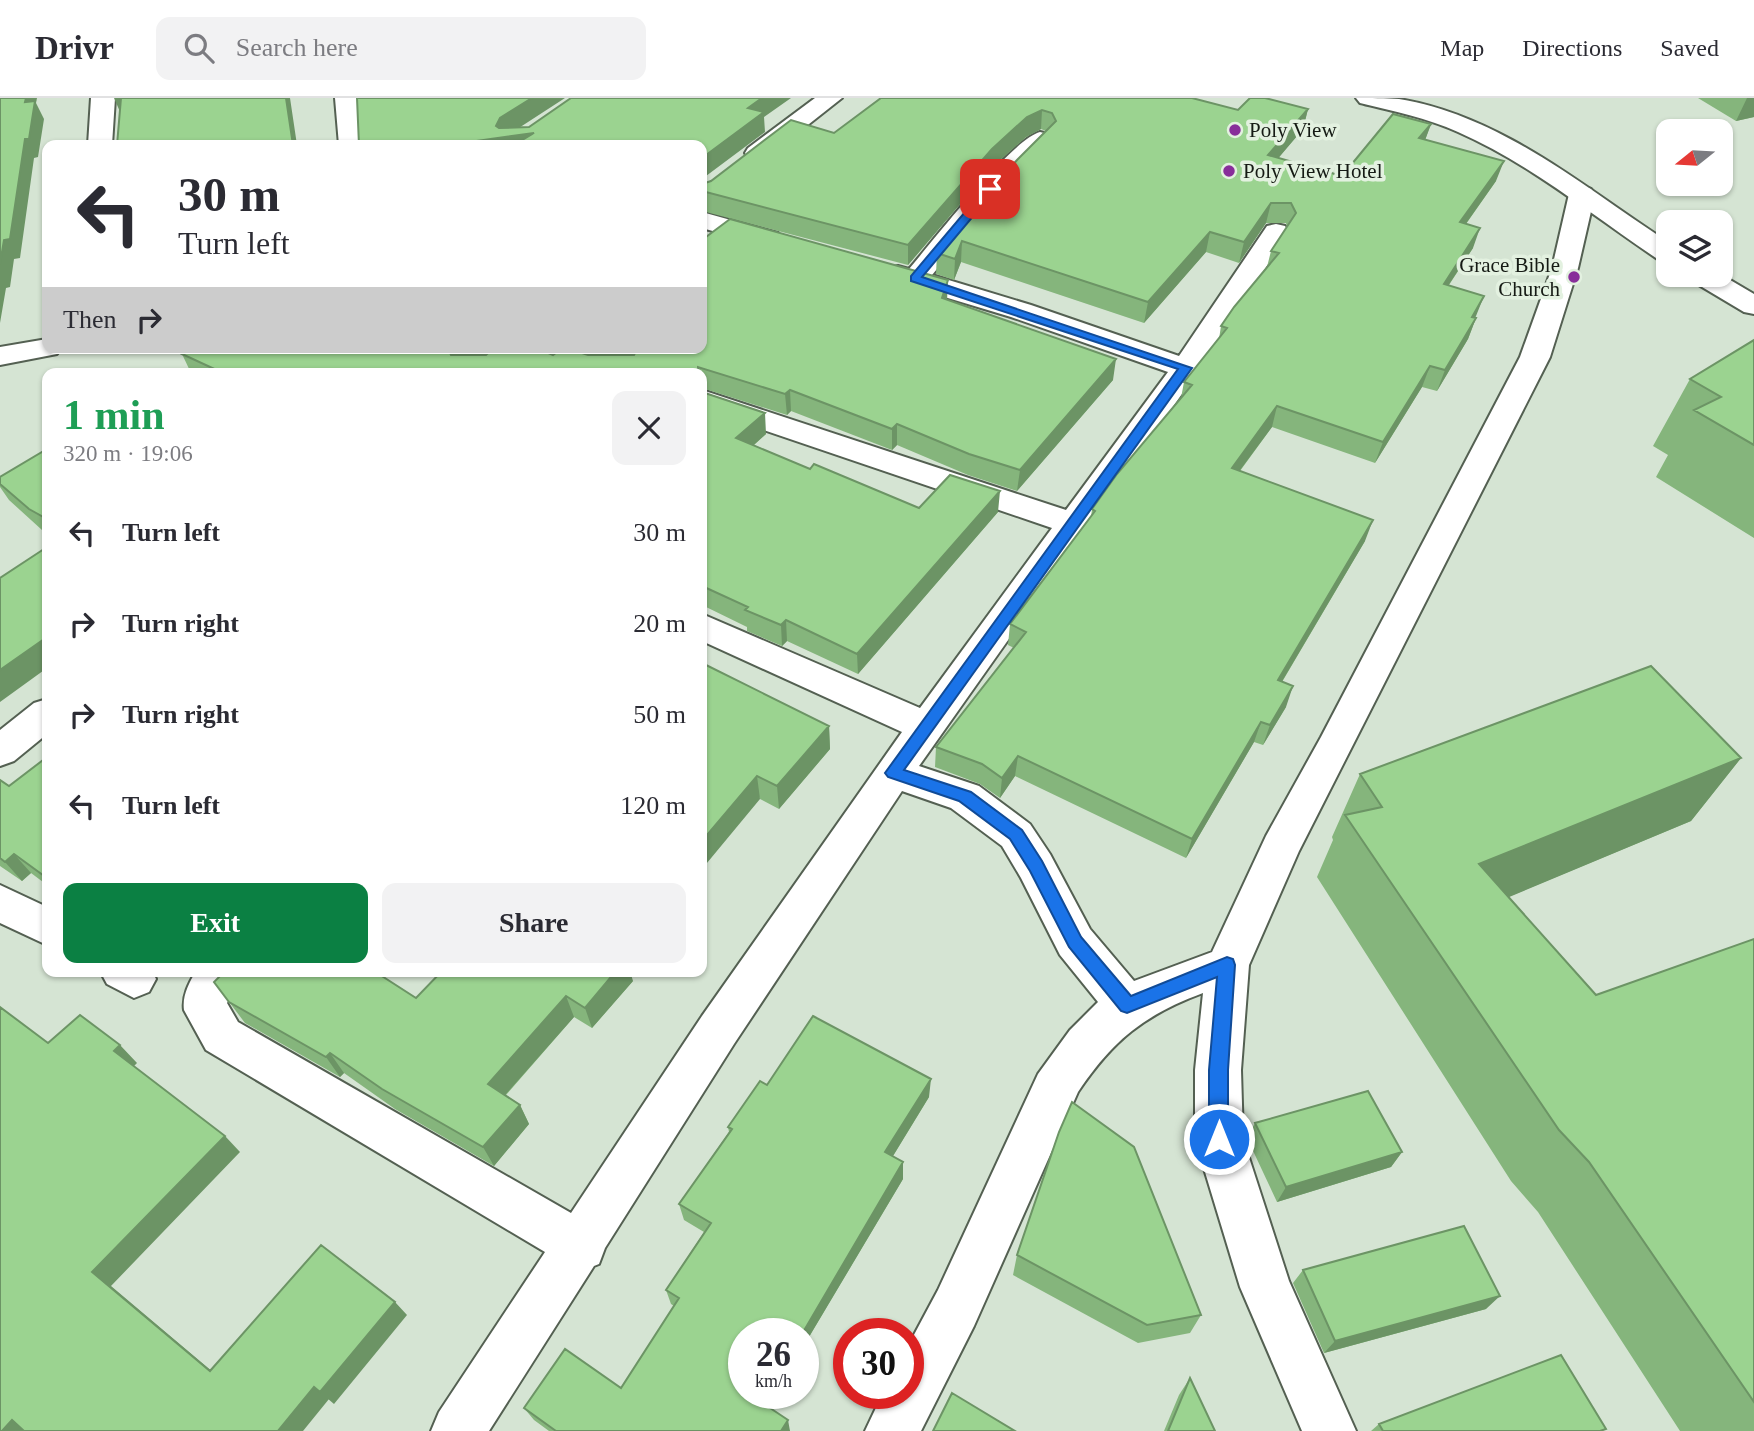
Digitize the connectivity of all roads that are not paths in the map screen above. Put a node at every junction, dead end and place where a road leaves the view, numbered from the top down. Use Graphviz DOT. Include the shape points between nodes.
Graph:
graph roads {
  1 [pos="103,98"];
  2 [pos="347,98"];
  3 [pos="830,98"];
  4 [pos="1368,98"];
  5 [pos="1040,139"];
  6 [pos="100,140"];
  7 [pos="351,140"];
  8 [pos="743,163"];
  9 [pos="1582,194"];
  10 [pos="707,221"];
  11 [pos="1276,232"];
  12 [pos="794,246"];
  13 [pos="1656,246"];
  14 [pos="875,268"];
  15 [pos="915,278"];
  16 [pos="1722,287"];
  17 [pos="1754,306"];
  18 [pos="42,349"];
  19 [pos="563,354"];
  20 [pos="0,356"];
  21 [pos="606,368"];
  22 [pos="1186,368"];
  23 [pos="707,401"];
  24 [pos="1074,524"];
  25 [pos="707,629"];
  26 [pos="42,717"];
  27 [pos="925,726"];
  28 [pos="0,751"];
  29 [pos="893,773"];
  30 [pos="0,903"];
  31 [pos="42,924"];
  32 [pos="1227,965"];
  33 [pos="217,977"];
  34 [pos="1127,1005"];
  35 [pos="581,1245"];
  36 [pos="458,1431"];
  37 [pos="892,1431"];
  38 [pos="1329,1431"];
  1 -- 6 [label="street"];
  2 -- 7 [label="street"];
  3 -- 8 [label="street"];
  4 -- 9 [label="street" via="1465,126"];
  5 -- 15 [label="street" via="1004,173"];
  9 -- 13 [label="street"];
  9 -- 32 [label="street" via="1565,268 1535,357 1280,848"];
  10 -- 12 [label="street"];
  11 -- 22 [label="street"];
  14 -- 15 [label="street"];
  15 -- 22 [label="street"];
  16 -- 17 [label="street"];
  18 -- 20 [label="street"];
  19 -- 21 [label="street"];
  22 -- 24 [label="street"];
  23 -- 24 [label="street"];
  24 -- 27 [label="street"];
  25 -- 27 [label="street"];
  26 -- 28 [label="street"];
  27 -- 29 [label="street"];
  29 -- 34 [label="street" via="965,797 1016,835 1075,942"];
  29 -- 35 [label="street" via="718,1030"];
  30 -- 31 [label="street"];
  32 -- 34 [label="street"];
  32 -- 38 [label="street" via="1218,1070 1219,1139 1265,1287"];
  33 -- 35 [label="street" via="205,993 203,1008 222,1036"];
  34 -- 37 [label="street" via="1099,1028 1054,1088 956,1308"];
  35 -- 36 [label="street"];
}
